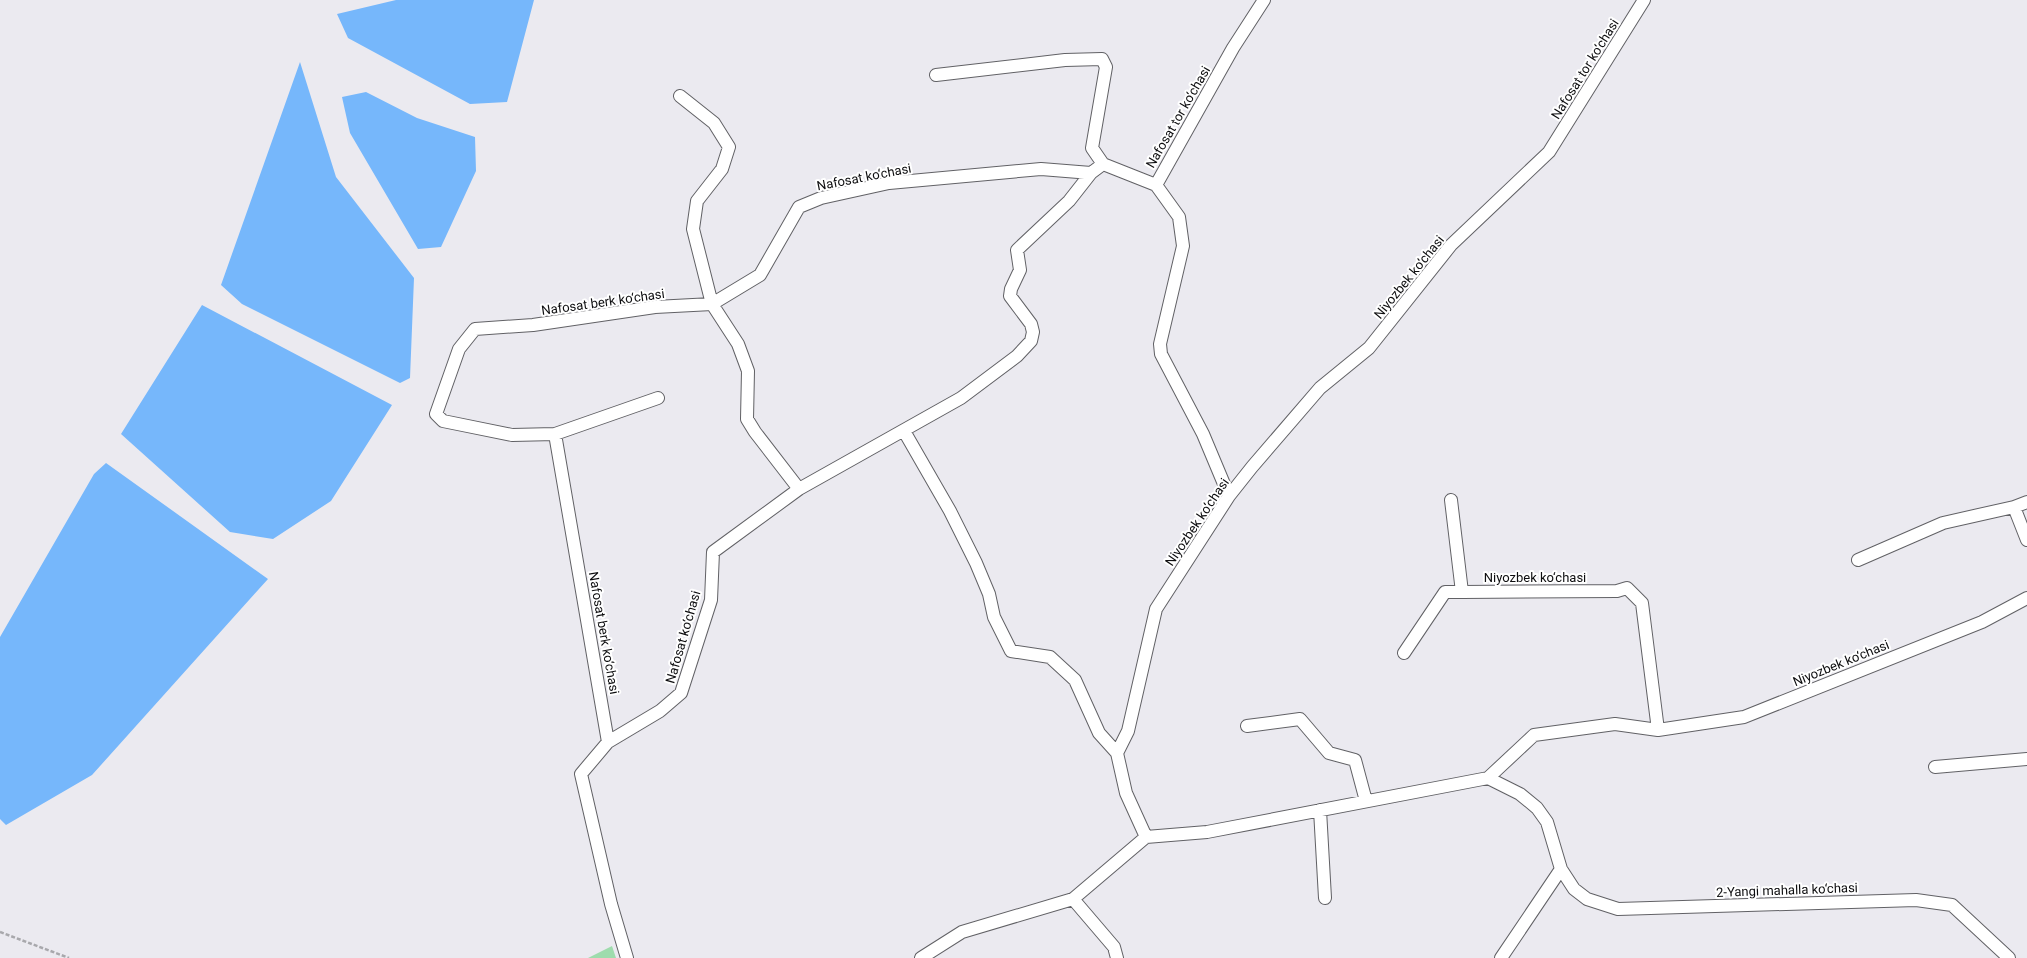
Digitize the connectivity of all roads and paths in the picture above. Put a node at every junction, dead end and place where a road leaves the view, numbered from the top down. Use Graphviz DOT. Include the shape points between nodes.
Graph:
graph roads {
  1 [pos="1264,0"];
  2 [pos="1644,0"];
  3 [pos="936,75"];
  4 [pos="680,96"];
  5 [pos="1549,152"];
  6 [pos="1103,164"];
  7 [pos="1091,173"];
  8 [pos="1156,185"];
  9 [pos="712,304"];
  10 [pos="658,398"];
  11 [pos="904,431"];
  12 [pos="555,434"];
  13 [pos="799,489"];
  14 [pos="1229,496"];
  15 [pos="1451,500"];
  16 [pos="2027,502"];
  17 [pos="2014,507"];
  18 [pos="2027,540"];
  19 [pos="1858,560"];
  20 [pos="1462,592"];
  21 [pos="2027,598"];
  22 [pos="1404,653"];
  23 [pos="1247,726"];
  24 [pos="1658,730"];
  25 [pos="608,742"];
  26 [pos="1117,753"];
  27 [pos="2027,759"];
  28 [pos="1935,767"];
  29 [pos="1488,778"];
  30 [pos="1366,801"];
  31 [pos="1320,810"];
  32 [pos="1146,837"];
  33 [pos="1561,869"];
  34 [pos="1324,898"];
  35 [pos="1073,899"];
  36 [pos="0,932"];
  37 [pos="69,958"];
  38 [pos="626,958"];
  39 [pos="921,958"];
  40 [pos="1117,958"];
  41 [pos="1501,958"];
  42 [pos="2009,958"];
  1 -- 8 [label="street, Nafosat tor ko‘chasi" via="1233,48"];
  2 -- 5 [label="street, Nafosat tor ko‘chasi"];
  3 -- 6 [label="street" via="1064,60 1102,59 1106,67 1092,148"];
  4 -- 9 [label="street" via="714,123 729,147 722,169 697,201 693,228"];
  5 -- 14 [label="street, Niyozbek ko‘chasi" via="1451,245 1370,348 1320,388"];
  6 -- 7 [label="street, Nafosat ko‘chasi"];
  6 -- 8 [label="street"];
  7 -- 9 [label="street, Nafosat ko‘chasi" via="1041,168 890,183 821,198 799,206 760,275"];
  7 -- 11 [label="street, Nafosat ko‘chasi" via="1069,201 1017,250 1020,270 1010,296 1032,324 1034,332 1031,340 1016,356 961,398"];
  8 -- 14 [label="street, Nafosat tor ko‘chasi" via="1179,217 1183,246 1160,344 1161,354 1203,434"];
  9 -- 12 [label="street, Nafosat berk ko‘chasi" via="655,307 533,326 475,330 459,348 436,414 443,421 512,435"];
  9 -- 13 [label="street" via="738,344 748,371 748,419"];
  10 -- 12 [label="street, Nafosat berk ko‘chasi"];
  11 -- 13 [label="street, Nafosat ko‘chasi"];
  11 -- 26 [label="street" via="950,511 976,563 990,594 994,617 1011,651 1050,658 1075,680 1099,733"];
  12 -- 25 [label="street, Nafosat berk ko‘chasi"];
  13 -- 25 [label="street, Nafosat ko‘chasi" via="713,552 711,600 681,693 660,710"];
  14 -- 26 [label="street, Niyozbek ko‘chasi" via="1156,609 1128,732"];
  15 -- 20 [label="street"];
  16 -- 17 [label="street"];
  17 -- 18 [label="street"];
  17 -- 19 [label="street" via="1943,523"];
  20 -- 22 [label="street, Niyozbek ko‘chasi" via="1446,592"];
  20 -- 24 [label="street, Niyozbek ko‘chasi" via="1628,588 1642,603"];
  21 -- 24 [label="street, Niyozbek ko‘chasi" via="1982,622 1744,717"];
  23 -- 30 [label="street" via="1300,719 1329,753 1355,760"];
  24 -- 29 [label="street, Niyozbek ko‘chasi" via="1615,724 1534,735"];
  25 -- 38 [label="street, Nafosat ko‘chasi" via="582,774 611,904"];
  26 -- 32 [label="street" via="1126,793"];
  27 -- 28 [label="street"];
  29 -- 30 [label="street"];
  29 -- 33 [label="street, 2-Yangi mahalla ko‘chasi" via="1520,794 1537,808 1547,822"];
  30 -- 31 [label="street"];
  31 -- 32 [label="street" via="1207,832"];
  31 -- 34 [label="street"];
  32 -- 35 [label="street"];
  33 -- 41 [label="street"];
  33 -- 42 [label="street, 2-Yangi mahalla ko‘chasi" via="1574,889 1587,899 1618,909 1916,900 1952,905"];
  35 -- 39 [label="street" via="962,932"];
  35 -- 40 [label="street" via="1114,947"];
  36 -- 37 [label="path"];
}
